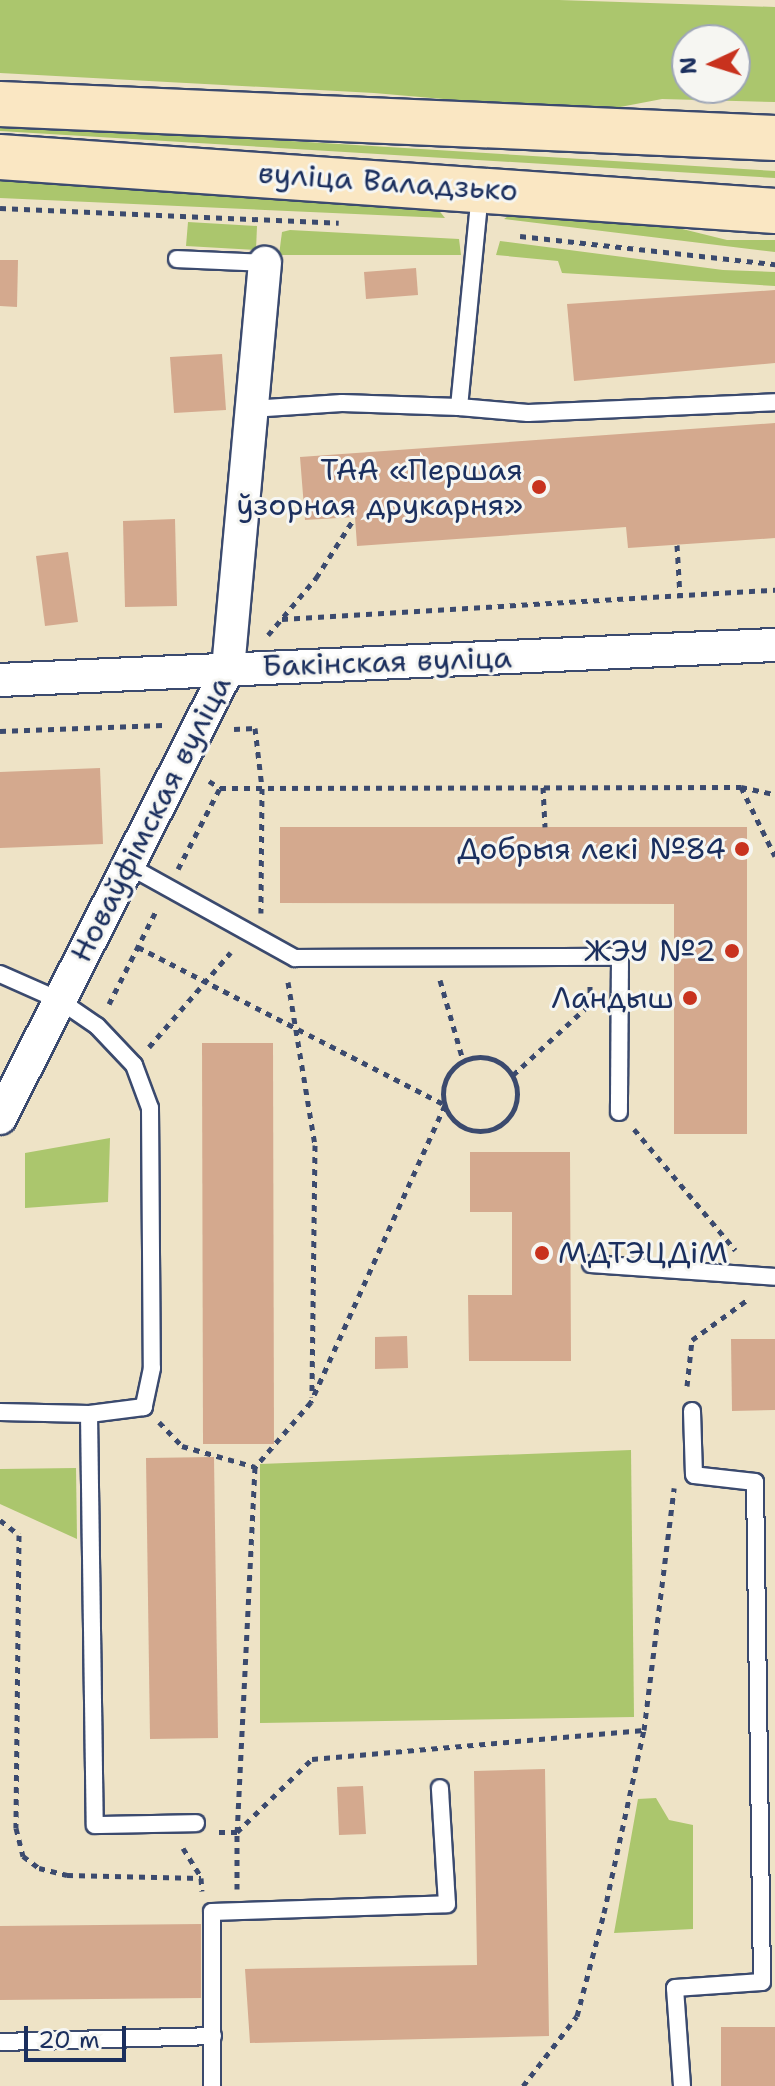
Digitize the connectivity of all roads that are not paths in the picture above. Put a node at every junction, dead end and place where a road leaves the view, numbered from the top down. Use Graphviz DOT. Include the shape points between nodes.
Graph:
graph roads {
  1 [pos="0,104"];
  2 [pos="775,138"];
  3 [pos="0,157"];
  4 [pos="478,209"];
  5 [pos="775,211"];
  6 [pos="177,259"];
  7 [pos="265,263"];
  8 [pos="775,402"];
  9 [pos="459,407"];
  10 [pos="251,409"];
  11 [pos="775,645"];
  12 [pos="228,669"];
  13 [pos="0,680"];
  14 [pos="127,865"];
  15 [pos="0,974"];
  16 [pos="59,1000"];
  17 [pos="619,1112"];
  18 [pos="0,1118"];
  19 [pos="591,1264"];
  20 [pos="775,1277"];
  21 [pos="688,1407"];
  22 [pos="0,1412"];
  23 [pos="89,1414"];
  24 [pos="440,1788"];
  25 [pos="201,1828"];
  26 [pos="213,2036"];
  27 [pos="0,2042"];
  28 [pos="212,2086"];
  29 [pos="682,2086"];
  1 -- 2 [label="main road, вуліца Валадзько"];
  3 -- 4 [label="main road, вуліца Валадзько"];
  4 -- 5 [label="main road, вуліца Валадзько"];
  4 -- 9 [label="lane"];
  6 -- 7 [label="lane"];
  7 -- 10 [label="street, Новаўфімская вуліца"];
  8 -- 9 [label="lane" via="528,413"];
  9 -- 10 [label="lane" via="342,403"];
  10 -- 12 [label="street, Новаўфімская вуліца"];
  11 -- 12 [label="street, Бакінская вуліца"];
  12 -- 13 [label="street, Бакінская вуліца"];
  12 -- 14 [label="street, Новаўфімская вуліца"];
  14 -- 16 [label="street, Новаўфімская вуліца"];
  14 -- 17 [label="lane" via="295,958 620,957"];
  15 -- 16 [label="lane"];
  16 -- 18 [label="street, Новаўфімская вуліца"];
  16 -- 23 [label="lane" via="97,1026 134,1065 150,1108 152,1368 144,1407"];
  19 -- 20 [label="lane"];
  21 -- 29 [label="lane" via="694,1475 755,1482 762,1982 675,1988"];
  22 -- 23 [label="lane"];
  23 -- 25 [label="lane" via="95,1825"];
  24 -- 26 [label="lane" via="447,1904 212,1912"];
  26 -- 27 [label="lane"];
  26 -- 28 [label="lane"];
}
